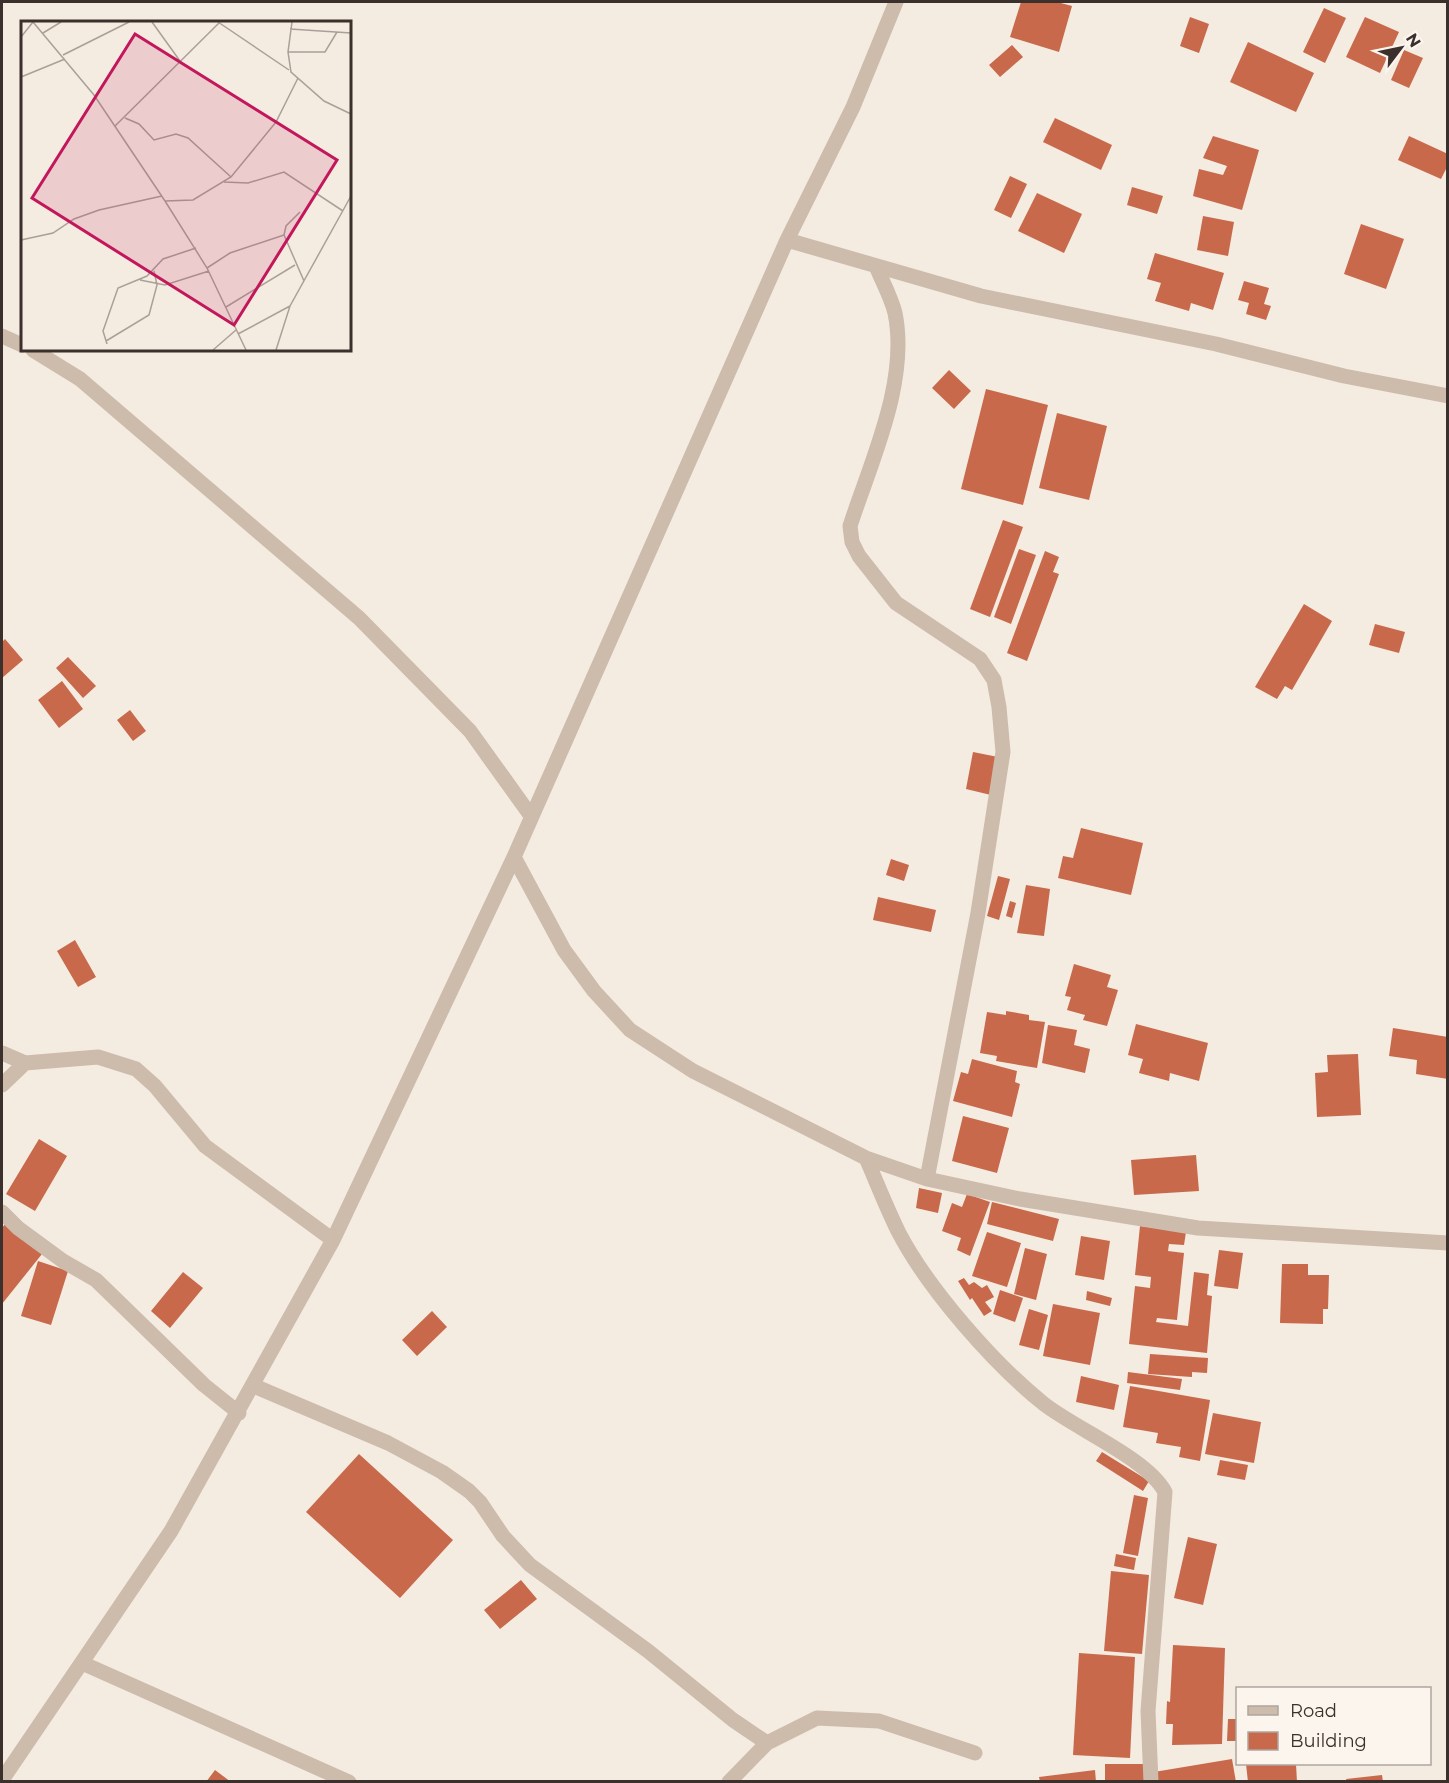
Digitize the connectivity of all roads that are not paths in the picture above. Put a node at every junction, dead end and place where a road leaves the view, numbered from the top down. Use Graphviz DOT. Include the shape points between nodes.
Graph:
graph roads {
  1 [pos="896,2"];
  2 [pos="787,240"];
  3 [pos="876,266"];
  4 [pos="2,336"];
  5 [pos="21,345"];
  6 [pos="35,351"];
  7 [pos="1448,396"];
  8 [pos="531,816"];
  9 [pos="514,857"];
  10 [pos="2,1053"];
  11 [pos="25,1063"];
  12 [pos="2,1085"];
  13 [pos="866,1158"];
  14 [pos="927,1179"];
  15 [pos="2,1212"];
  16 [pos="333,1240"];
  17 [pos="1448,1243"];
  18 [pos="254,1386"];
  19 [pos="239,1413"];
  20 [pos="82,1663"];
  21 [pos="767,1743"];
  22 [pos="975,1753"];
  23 [pos="2,1780"];
  24 [pos="348,1782"];
  25 [pos="729,1782"];
  26 [pos="1151,1782"];
  1 -- 2 [label="street" via="853,107"];
  2 -- 3 [label="street"];
  2 -- 8 [label="street"];
  3 -- 7 [label="street" via="981,296"];
  3 -- 14 [label="street" via="894,311 898,341 896,384 850,526 852,542 896,603 980,659 994,680 1003,752 978,913"];
  4 -- 5 [label="street"];
  6 -- 8 [label="street" via="80,379 358,618 470,731"];
  8 -- 9 [label="street"];
  9 -- 13 [label="street" via="564,950 630,1030 693,1071"];
  9 -- 16 [label="street"];
  10 -- 11 [label="street"];
  11 -- 12 [label="street"];
  11 -- 16 [label="street" via="98,1057 136,1069 205,1146"];
  13 -- 14 [label="street"];
  13 -- 26 [label="street" via="900,1235 951,1310 1045,1404 1152,1475 1165,1492 1148,1711"];
  14 -- 17 [label="street" via="1020,1199 1198,1228"];
  15 -- 19 [label="street" via="63,1261 96,1280 204,1385"];
  16 -- 18 [label="street"];
  18 -- 19 [label="street"];
  18 -- 21 [label="street" via="388,1443 451,1478 480,1502 502,1536 530,1565"];
  19 -- 20 [label="street" via="171,1531"];
  20 -- 23 [label="street"];
  20 -- 24 [label="street"];
  21 -- 22 [label="street" via="818,1718 834,1718 879,1721"];
  21 -- 25 [label="street"];
}
